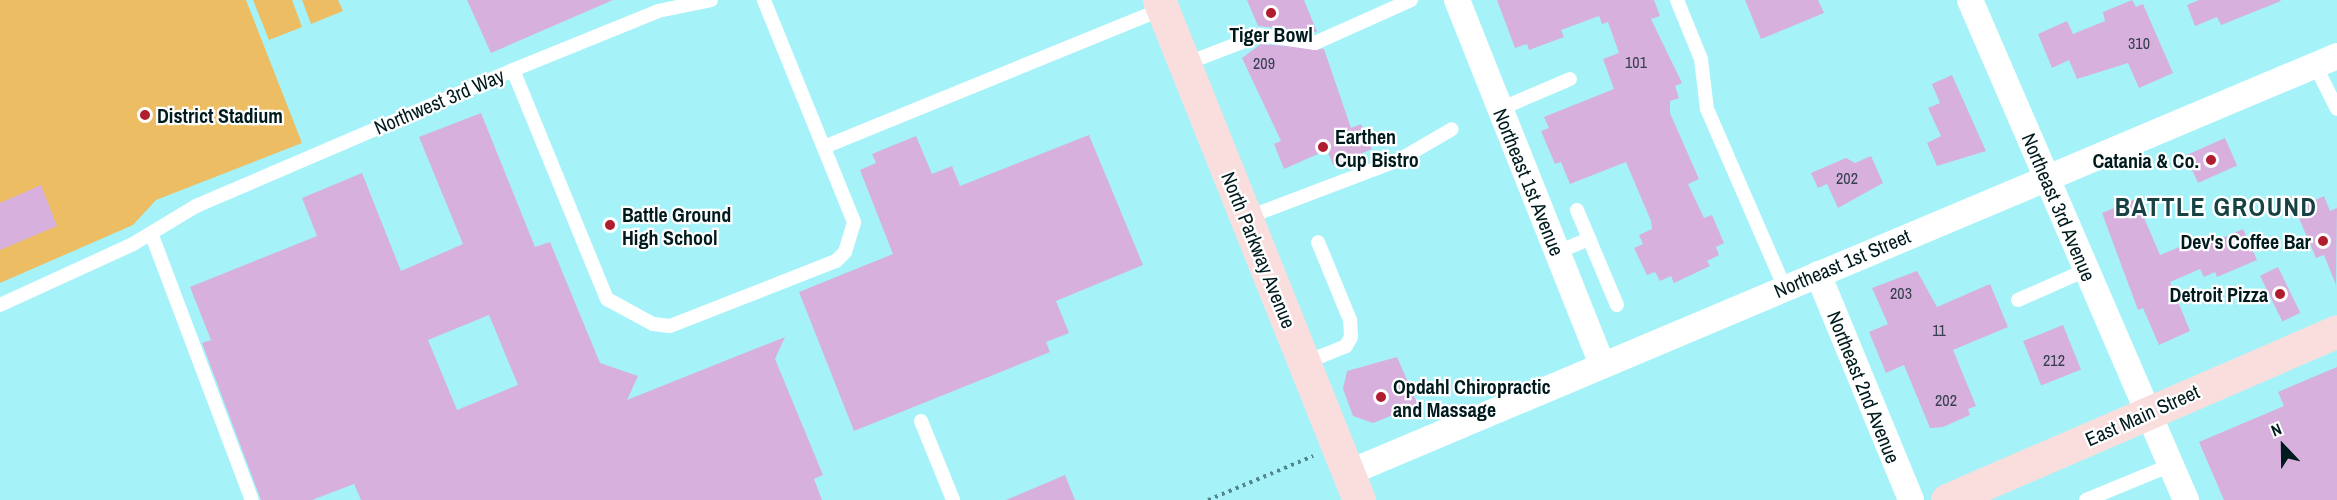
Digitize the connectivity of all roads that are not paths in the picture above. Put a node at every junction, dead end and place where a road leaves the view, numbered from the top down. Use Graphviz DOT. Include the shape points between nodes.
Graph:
graph roads {
  1 [pos="711,0"];
  2 [pos="764,0"];
  3 [pos="1411,0"];
  4 [pos="1457,0"];
  5 [pos="1677,0"];
  6 [pos="1971,0"];
  7 [pos="1161,4"];
  8 [pos="663,5"];
  9 [pos="2326,60"];
  10 [pos="1185,64"];
  11 [pos="513,69"];
  12 [pos="1570,79"];
  13 [pos="1500,109"];
  14 [pos="2337,109"];
  15 [pos="1452,129"];
  16 [pos="824,147"];
  17 [pos="2046,177"];
  18 [pos="1577,210"];
  19 [pos="1246,218"];
  20 [pos="152,233"];
  21 [pos="1589,239"];
  22 [pos="1318,242"];
  23 [pos="1558,252"];
  24 [pos="2086,270"];
  25 [pos="1818,274"];
  26 [pos="1785,288"];
  27 [pos="2018,300"];
  28 [pos="0,305"];
  29 [pos="1617,305"];
  30 [pos="2337,331"];
  31 [pos="1304,363"];
  32 [pos="1602,364"];
  33 [pos="2150,412"];
  34 [pos="921,421"];
  35 [pos="2171,465"];
  36 [pos="1348,473"];
  37 [pos="252,500"];
  38 [pos="953,500"];
  39 [pos="1911,500"];
  40 [pos="1947,500"];
  41 [pos="2086,500"];
  42 [pos="2186,500"];
  1 -- 8 [label="lane, Northwest 3rd Way"];
  2 -- 16 [label="lane"];
  3 -- 10 [label="lane" via="1315,43 1260,35"];
  4 -- 13 [label="street, Northeast 1st Avenue"];
  5 -- 26 [label="lane" via="1701,59 1707,109"];
  6 -- 17 [label="street, Northeast 3rd Avenue"];
  7 -- 10 [label="street, North Parkway Avenue"];
  7 -- 16 [label="lane"];
  8 -- 11 [label="lane, Northwest 3rd Way"];
  9 -- 14 [label="lane"];
  9 -- 17 [label="street, Northeast 1st Street"];
  10 -- 19 [label="street, North Parkway Avenue"];
  11 -- 16 [label="lane" via="607,299 653,324 670,326 836,261 845,252 854,222"];
  11 -- 20 [label="lane, Northwest 3rd Way" via="172,217"];
  12 -- 13 [label="lane"];
  13 -- 23 [label="street, Northeast 1st Avenue"];
  15 -- 19 [label="lane" via="1399,160"];
  17 -- 24 [label="street, Northeast 3rd Avenue"];
  17 -- 25 [label="street, Northeast 1st Street"];
  18 -- 21 [label="lane"];
  19 -- 31 [label="street, North Parkway Avenue"];
  20 -- 28 [label="lane, Northwest 3rd Way"];
  20 -- 37 [label="lane"];
  21 -- 23 [label="lane"];
  21 -- 29 [label="lane"];
  22 -- 31 [label="lane" via="1350,320 1351,337 1346,346"];
  23 -- 32 [label="street, Northeast 1st Avenue"];
  24 -- 27 [label="lane"];
  24 -- 33 [label="street, Northeast 3rd Avenue"];
  25 -- 26 [label="street, Northeast 1st Street"];
  25 -- 39 [label="street, Northeast 2nd Avenue"];
  26 -- 32 [label="street, Northeast 1st Street"];
  30 -- 33 [label="street, East Main Street"];
  31 -- 36 [label="street, North Parkway Avenue"];
  32 -- 36 [label="street, Northeast 1st Street"];
  33 -- 35 [label="street, Northeast 3rd Avenue"];
  33 -- 40 [label="street, East Main Street"];
  34 -- 38 [label="lane"];
  35 -- 41 [label="lane"];
  35 -- 42 [label="street, Northeast 3rd Avenue"];
}
